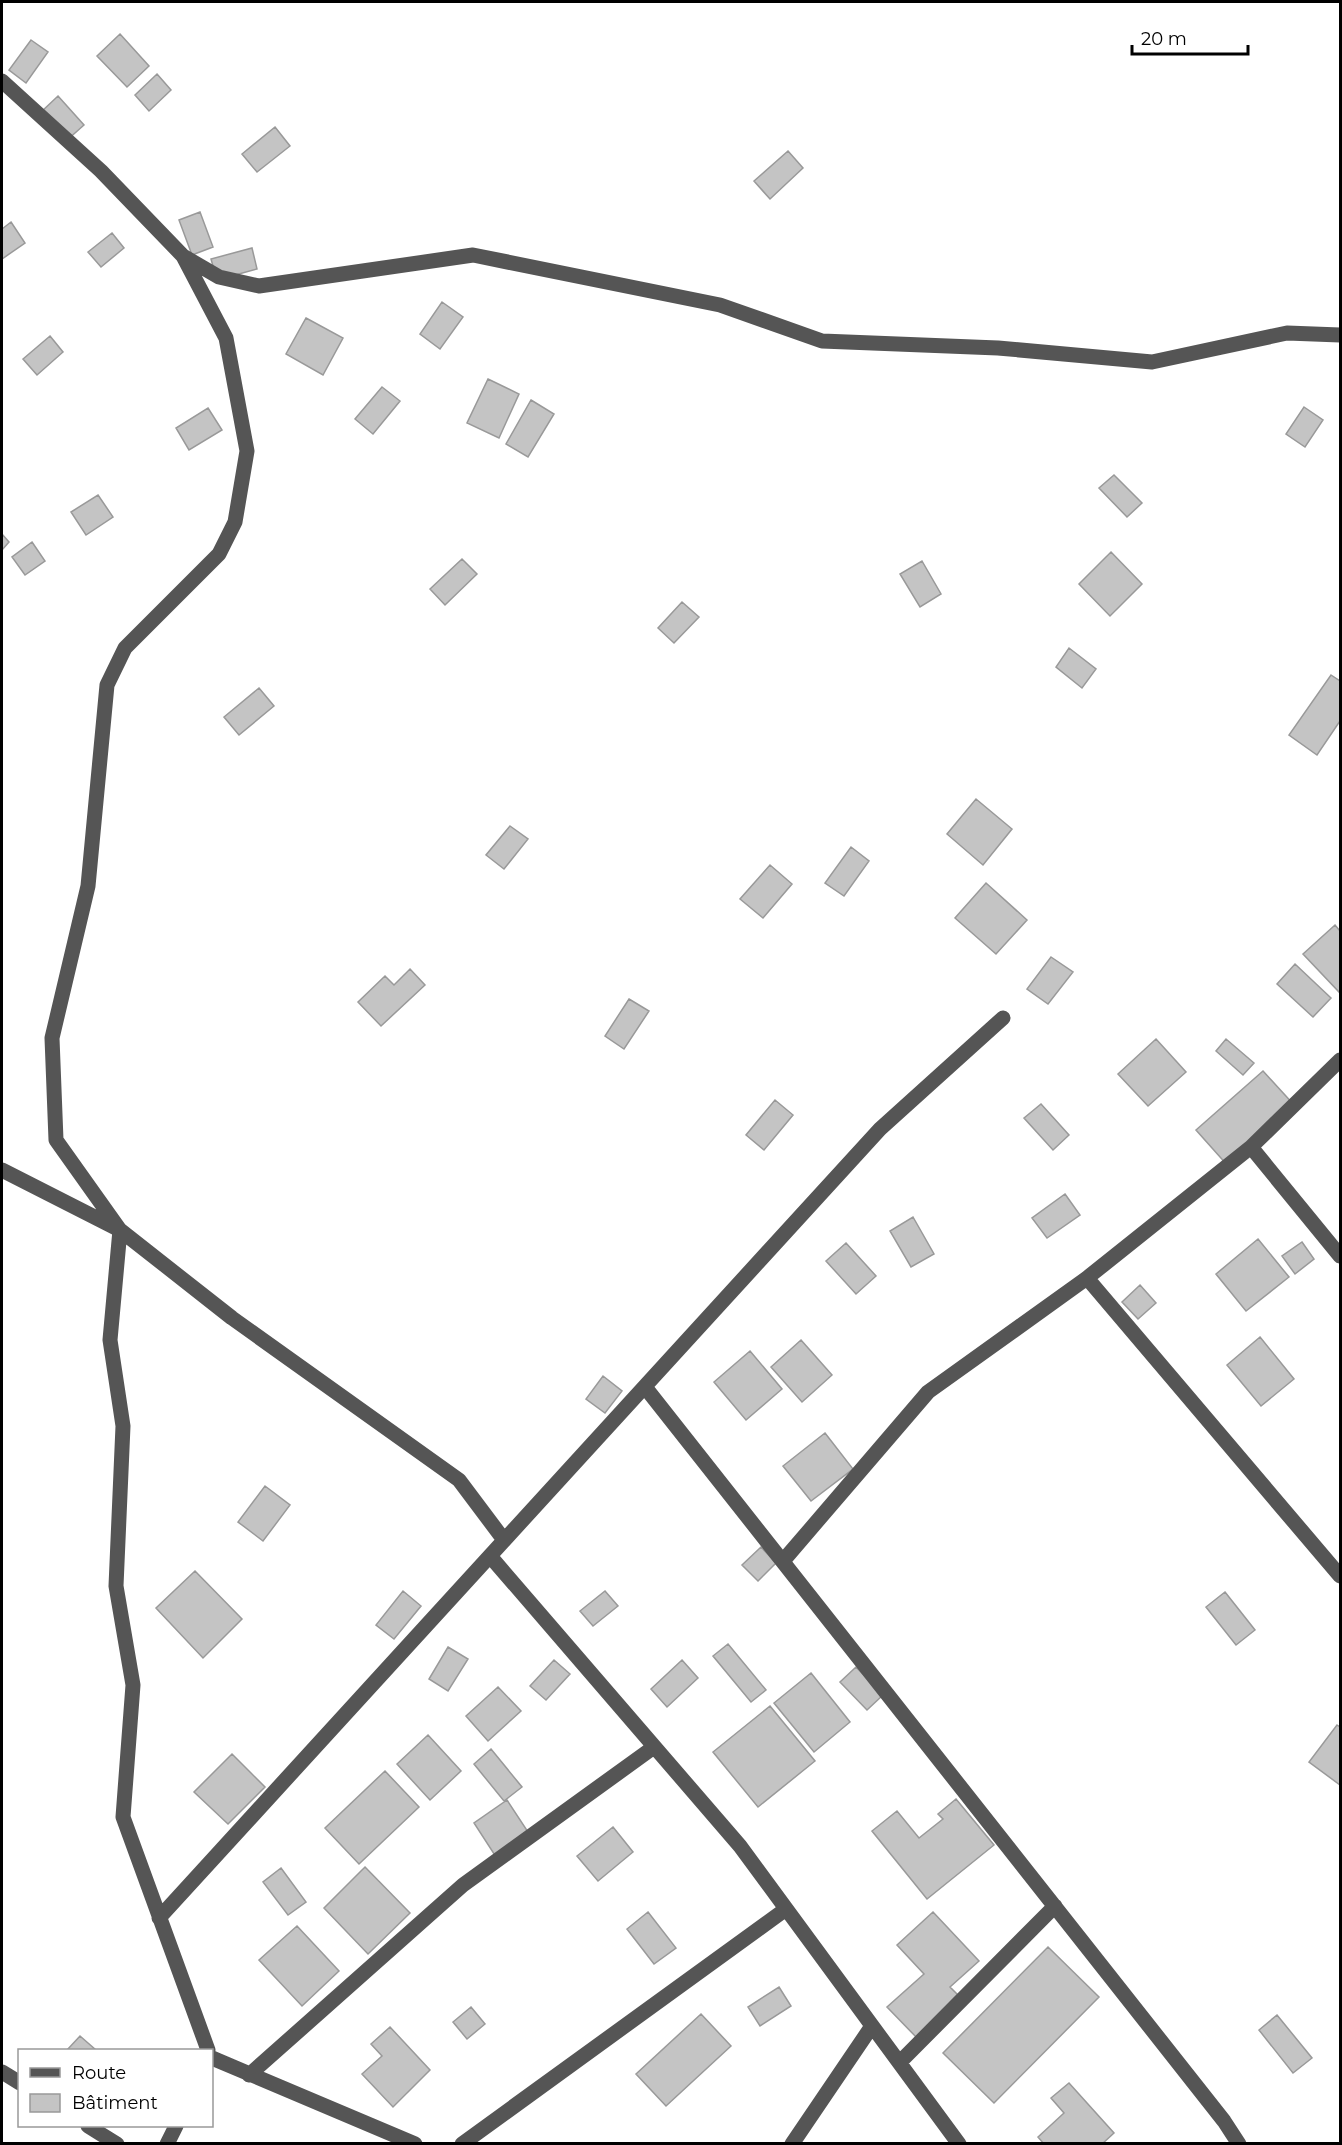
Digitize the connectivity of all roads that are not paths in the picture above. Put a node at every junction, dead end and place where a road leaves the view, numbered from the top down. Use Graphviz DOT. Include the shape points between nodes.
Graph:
graph roads {
  1 [pos="2,81"];
  2 [pos="183,256"];
  3 [pos="1341,335"];
  4 [pos="1003,1018"];
  5 [pos="1341,1060"];
  6 [pos="1251,1147"];
  7 [pos="2,1170"];
  8 [pos="120,1230"];
  9 [pos="1341,1256"];
  10 [pos="1087,1278"];
  11 [pos="645,1386"];
  12 [pos="504,1540"];
  13 [pos="490,1556"];
  14 [pos="783,1561"];
  15 [pos="1341,1576"];
  16 [pos="654,1747"];
  17 [pos="1055,1906"];
  18 [pos="786,1909"];
  19 [pos="159,1918"];
  20 [pos="872,2026"];
  21 [pos="208,2049"];
  22 [pos="213,2058"];
  23 [pos="900,2062"];
  24 [pos="2,2072"];
  25 [pos="249,2075"];
  26 [pos="18,2082"];
  27 [pos="90,2127"];
  28 [pos="176,2127"];
  29 [pos="117,2144"];
  30 [pos="167,2144"];
  31 [pos="415,2144"];
  32 [pos="462,2144"];
  33 [pos="792,2144"];
  34 [pos="959,2144"];
  35 [pos="1239,2144"];
  1 -- 2 [label="street" via="101,171"];
  2 -- 3 [label="street" via="219,277 259,285 473,255 720,305 822,341 998,348 1152,362 1287,333"];
  2 -- 8 [label="street" via="226,338 247,451 235,522 219,554 125,648 106,685 88,886 52,1038 56,1140"];
  4 -- 11 [label="street" via="880,1129"];
  5 -- 6 [label="street"];
  6 -- 9 [label="street"];
  6 -- 10 [label="street"];
  7 -- 8 [label="street"];
  8 -- 12 [label="street" via="232,1318 459,1480"];
  8 -- 19 [label="street" via="110,1340 123,1426 116,1586 133,1685 123,1817"];
  10 -- 14 [label="street" via="928,1392"];
  10 -- 15 [label="street"];
  11 -- 12 [label="street"];
  11 -- 14 [label="street"];
  12 -- 13 [label="street"];
  13 -- 16 [label="street"];
  13 -- 19 [label="street"];
  14 -- 17 [label="street"];
  16 -- 18 [label="street" via="740,1846"];
  16 -- 25 [label="street" via="463,1885"];
  17 -- 23 [label="street"];
  17 -- 35 [label="street"];
  18 -- 20 [label="street"];
  18 -- 32 [label="street"];
  19 -- 21 [label="street"];
  20 -- 23 [label="street"];
  20 -- 33 [label="street"];
  22 -- 25 [label="street"];
  23 -- 34 [label="street"];
  24 -- 26 [label="street"];
  25 -- 31 [label="street"];
  27 -- 29 [label="street"];
  28 -- 30 [label="street"];
}
